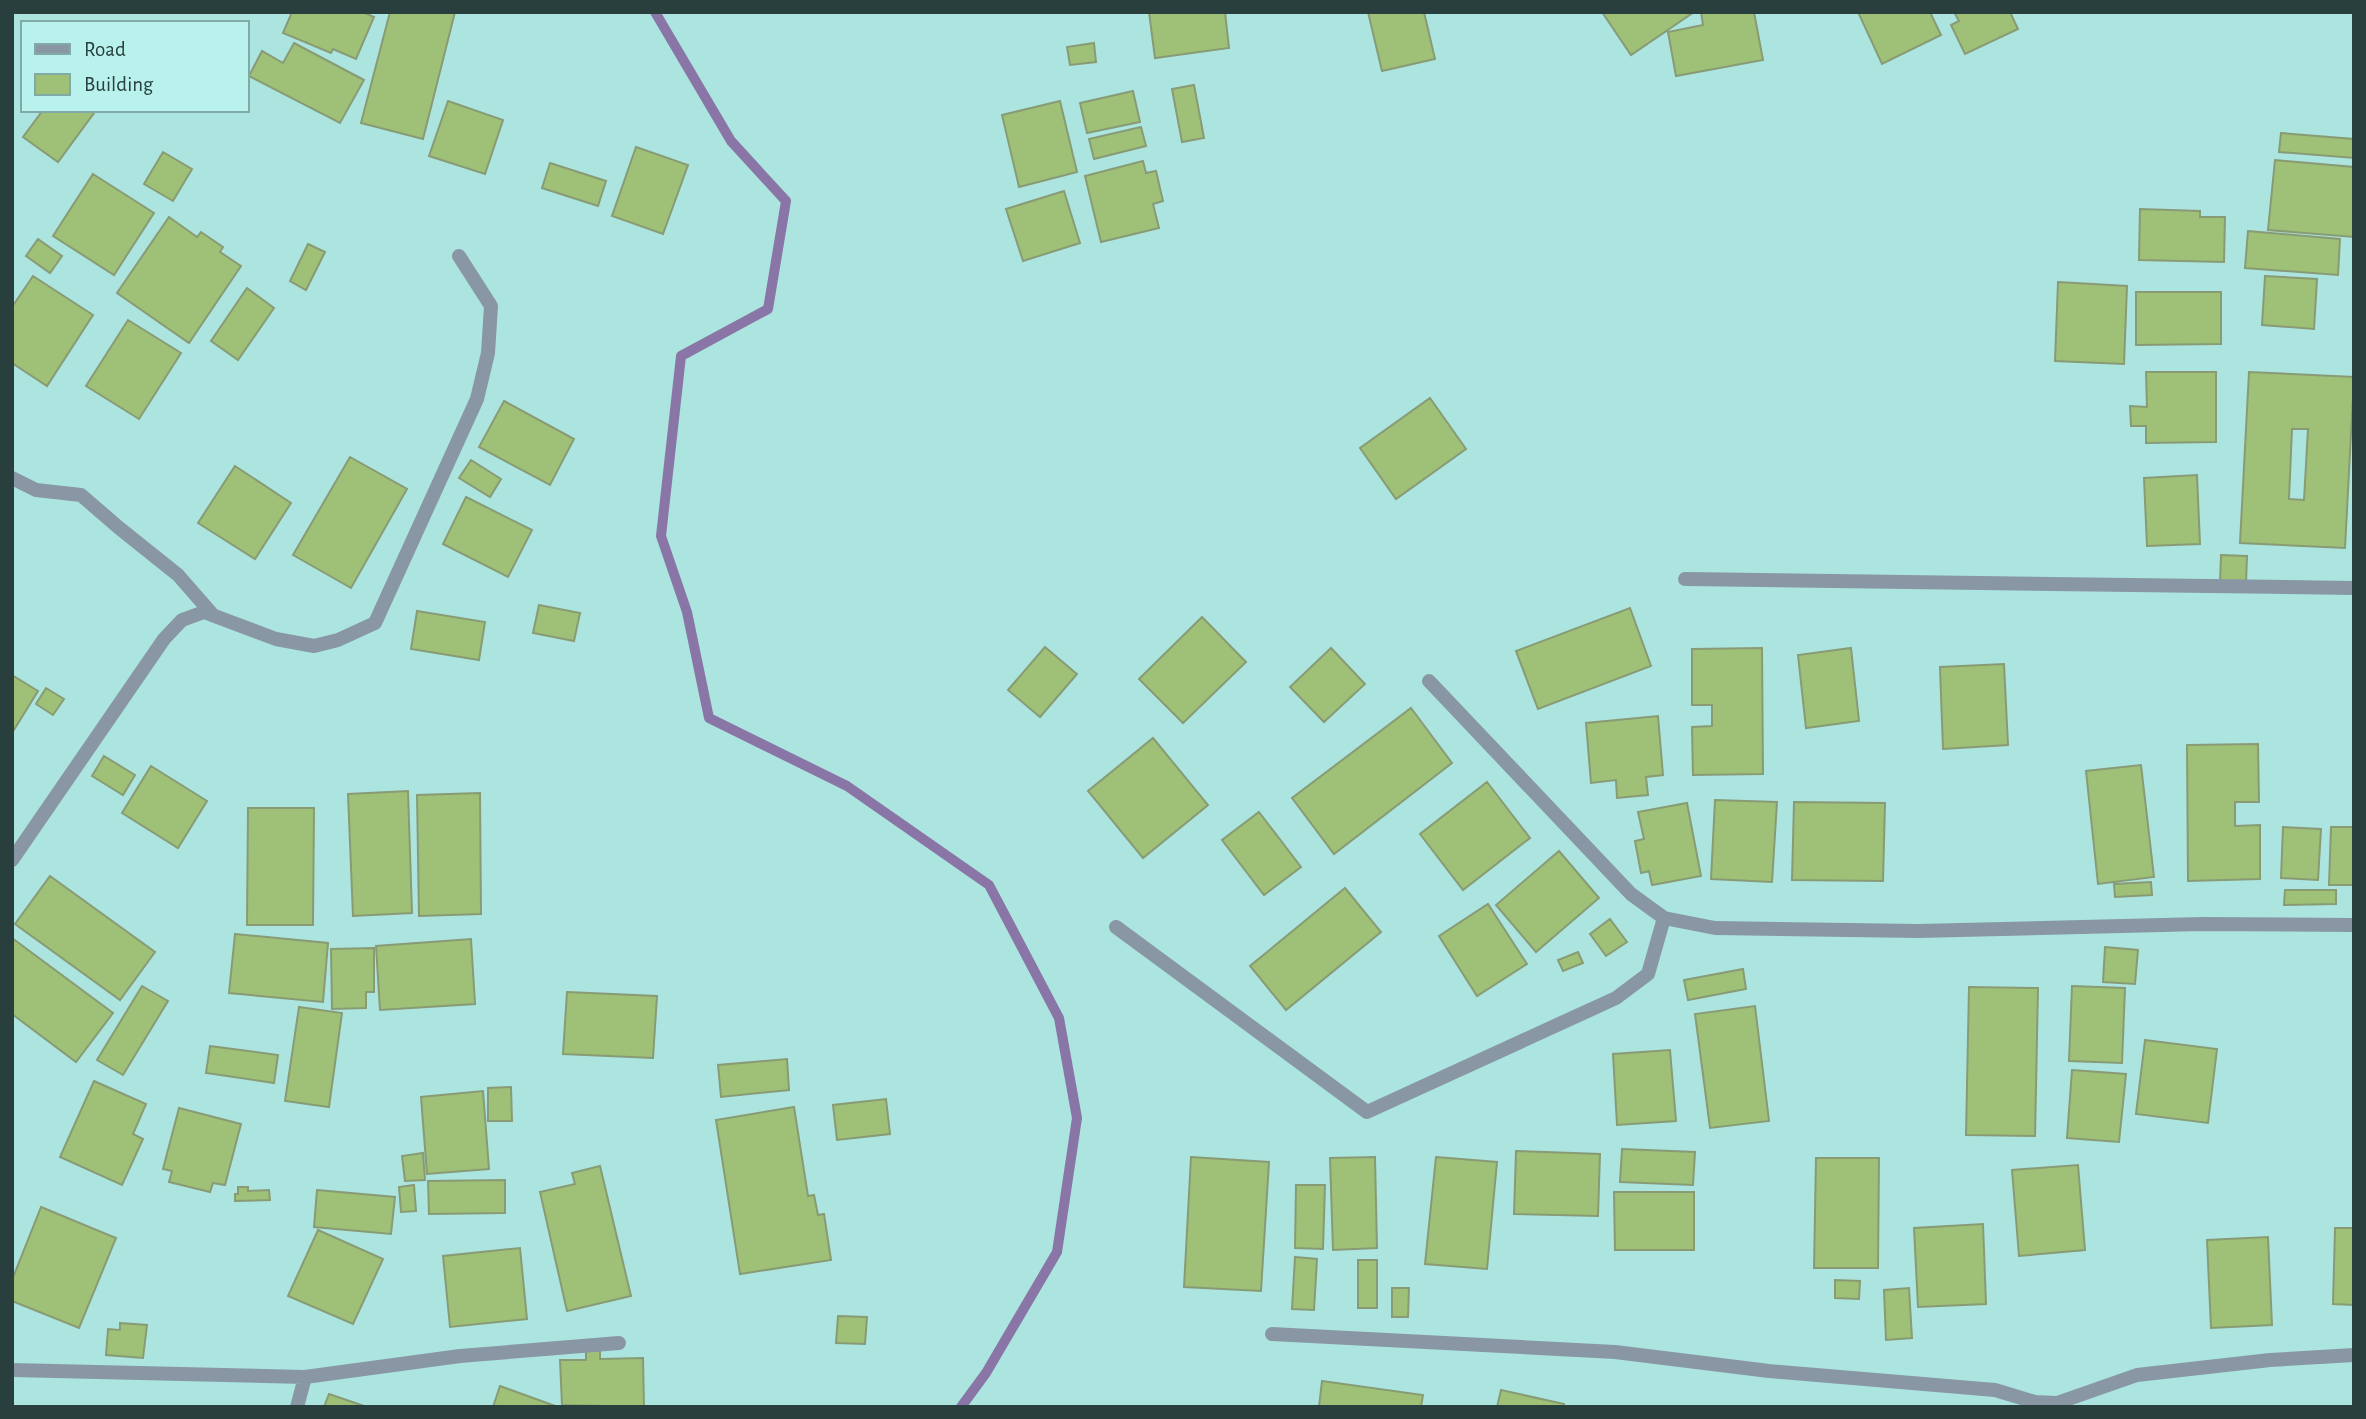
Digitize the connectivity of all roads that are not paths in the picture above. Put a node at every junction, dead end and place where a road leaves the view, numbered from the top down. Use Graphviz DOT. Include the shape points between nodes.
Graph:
graph roads {
  1 [pos="459,256"];
  2 [pos="12,478"];
  3 [pos="1685,579"];
  4 [pos="2354,588"];
  5 [pos="213,615"];
  6 [pos="1429,681"];
  7 [pos="12,860"];
  8 [pos="1664,918"];
  9 [pos="2354,925"];
  10 [pos="1116,927"];
  11 [pos="1272,1334"];
  12 [pos="618,1343"];
  13 [pos="2354,1356"];
  14 [pos="12,1370"];
  15 [pos="304,1377"];
  16 [pos="296,1407"];
  1 -- 5 [label="street" via="491,306 488,353 477,399 375,623 314,646 276,639"];
  2 -- 5 [label="street" via="36,490 81,495 178,575"];
  3 -- 4 [label="street"];
  5 -- 7 [label="street" via="204,612 181,620 164,639"];
  6 -- 8 [label="street" via="1631,894"];
  8 -- 9 [label="street" via="1715,928"];
  8 -- 10 [label="street" via="1648,974 1616,999 1367,1112"];
  11 -- 13 [label="street" via="1615,1352 1769,1371 1995,1390 2035,1402 2057,1403 2137,1375"];
  12 -- 15 [label="street" via="460,1356"];
  14 -- 15 [label="street"];
  15 -- 16 [label="street"];
}
